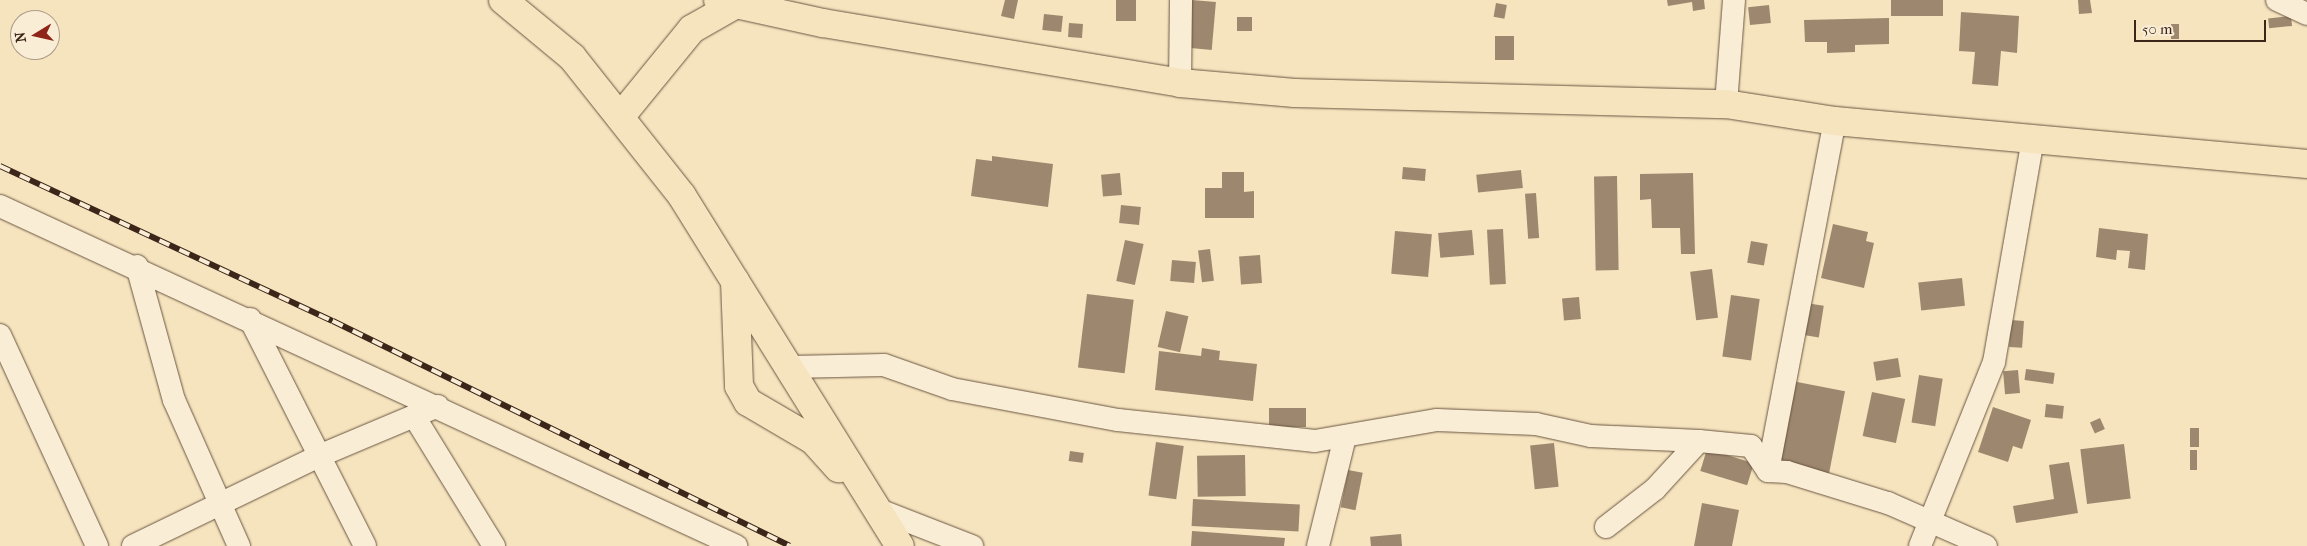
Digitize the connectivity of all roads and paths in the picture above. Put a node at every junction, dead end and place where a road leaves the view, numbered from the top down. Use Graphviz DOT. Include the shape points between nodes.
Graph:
graph roads {
  1 [pos="503,0"];
  2 [pos="1181,0"];
  3 [pos="1734,0"];
  4 [pos="2277,0"];
  5 [pos="727,2"];
  6 [pos="770,5"];
  7 [pos="2307,14"];
  8 [pos="1180,83"];
  9 [pos="1726,104"];
  10 [pos="621,116"];
  11 [pos="1835,121"];
  12 [pos="2033,138"];
  13 [pos="2307,164"];
  14 [pos="0,206"];
  15 [pos="136,266"];
  16 [pos="735,274"];
  17 [pos="250,319"];
  18 [pos="0,335"];
  19 [pos="791,367"];
  20 [pos="438,406"];
  21 [pos="414,416"];
  22 [pos="1345,437"];
  23 [pos="1699,441"];
  24 [pos="319,456"];
  25 [pos="1768,471"];
  26 [pos="217,504"];
  27 [pos="879,510"];
  28 [pos="1929,522"];
  29 [pos="1606,527"];
  30 [pos="96,546"];
  31 [pos="133,546"];
  32 [pos="239,546"];
  33 [pos="365,546"];
  34 [pos="494,546"];
  35 [pos="736,546"];
  36 [pos="880,546"];
  37 [pos="900,546"];
  38 [pos="972,546"];
  39 [pos="1318,546"];
  40 [pos="1920,546"];
  41 [pos="1986,546"];
  1 -- 10 [label="main road" via="572,56"];
  2 -- 8 [label="street"];
  3 -- 9 [label="street"];
  4 -- 7 [label="street"];
  5 -- 6 [label="main road"];
  5 -- 10 [label="main road" via="692,29"];
  6 -- 8 [label="main road"];
  8 -- 9 [label="main road" via="1305,93"];
  9 -- 11 [label="main road"];
  10 -- 16 [label="main road"];
  11 -- 12 [label="main road"];
  11 -- 25 [label="street"];
  12 -- 13 [label="main road"];
  12 -- 28 [label="street" via="1994,362"];
  14 -- 15 [label="street"];
  15 -- 17 [label="street"];
  15 -- 26 [label="street" via="174,400"];
  16 -- 19 [label="main road"];
  16 -- 36 [label="main road" via="739,386 748,402 813,440 832,461"];
  17 -- 20 [label="street"];
  17 -- 24 [label="street"];
  18 -- 30 [label="street"];
  19 -- 22 [label="street" via="884,365 952,389 1118,420 1315,441"];
  19 -- 27 [label="main road"];
  20 -- 21 [label="street"];
  20 -- 35 [label="street"];
  21 -- 24 [label="street"];
  21 -- 34 [label="street"];
  22 -- 23 [label="street" via="1436,420 1536,424 1591,436"];
  22 -- 39 [label="street"];
  23 -- 25 [label="street" via="1751,446"];
  23 -- 29 [label="street" via="1655,489"];
  24 -- 26 [label="street"];
  24 -- 33 [label="street"];
  25 -- 28 [label="street" via="1787,472 1879,500"];
  26 -- 31 [label="street"];
  26 -- 32 [label="street"];
  27 -- 37 [label="main road"];
  27 -- 38 [label="street"];
  28 -- 40 [label="street"];
  28 -- 41 [label="street"];
}
